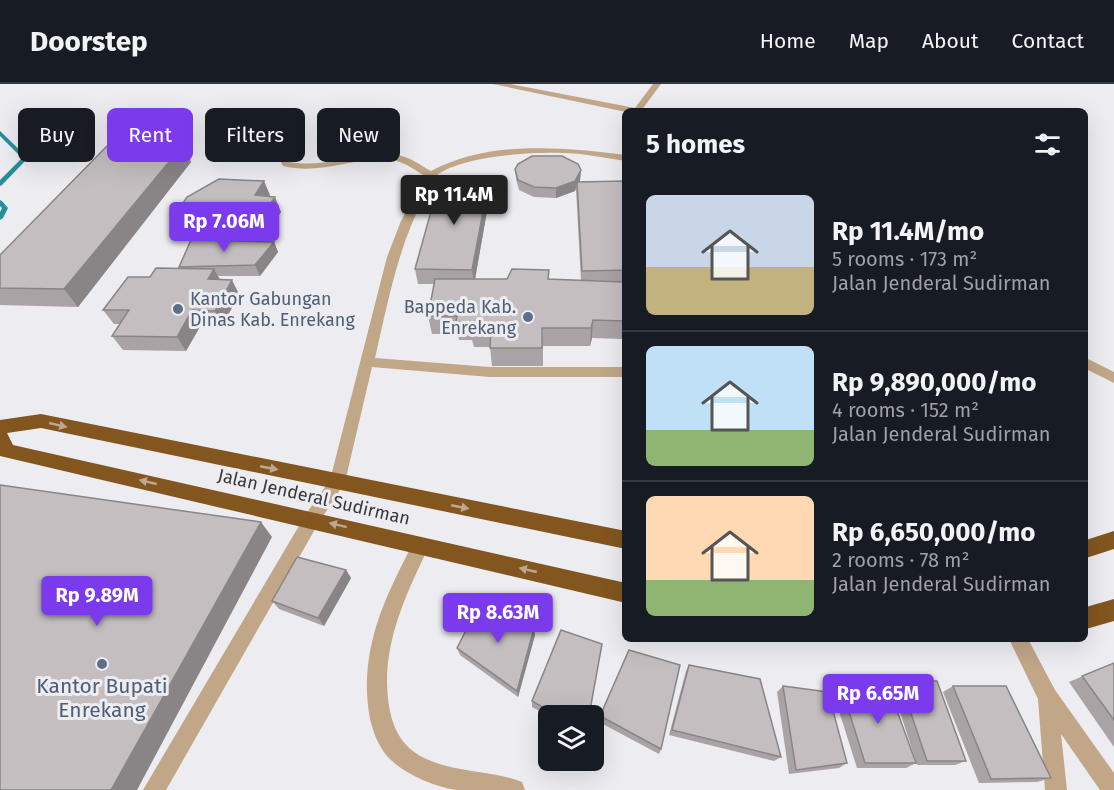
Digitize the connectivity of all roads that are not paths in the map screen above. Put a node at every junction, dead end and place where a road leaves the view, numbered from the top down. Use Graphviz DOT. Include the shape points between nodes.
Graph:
graph roads {
  1 [pos="497,84"];
  2 [pos="657,84"];
  3 [pos="622,108"];
  4 [pos="638,108"];
  5 [pos="622,157"];
  6 [pos="285,162"];
  7 [pos="431,174"];
  8 [pos="368,362"];
  9 [pos="1088,364"];
  10 [pos="622,372"];
  11 [pos="1114,378"];
  12 [pos="0,427"];
  13 [pos="0,437"];
  14 [pos="337,482"];
  15 [pos="312,519"];
  16 [pos="622,539"];
  17 [pos="1114,540"];
  18 [pos="420,546"];
  19 [pos="1088,548"];
  20 [pos="622,591"];
  21 [pos="1114,610"];
  22 [pos="1088,617"];
  23 [pos="1020,642"];
  24 [pos="1048,697"];
  25 [pos="154,790"];
  26 [pos="514,790"];
  27 [pos="1056,790"];
  28 [pos="1113,790"];
  1 -- 3 [label="street"];
  2 -- 4 [label="street"];
  5 -- 7 [label="street" via="563,150 519,152 479,157"];
  6 -- 7 [label="street" via="318,167 398,158"];
  7 -- 8 [label="street" via="406,220 393,257"];
  8 -- 10 [label="street" via="490,372"];
  8 -- 14 [label="street"];
  9 -- 11 [label="street"];
  12 -- 14 [label="highway, Jalan Jenderal Sudirman, one-way" via="41,421"];
  15 -- 13 [label="highway, Jalan Jenderal Sudirman, one-way" via="6,451"];
  14 -- 15 [label="street"];
  14 -- 16 [label="highway, Jalan Jenderal Sudirman, one-way"];
  18 -- 15 [label="highway, Jalan Jenderal Sudirman, one-way"];
  15 -- 25 [label="street"];
  17 -- 19 [label="highway"];
  20 -- 18 [label="highway, Jalan Jenderal Sudirman, one-way"];
  18 -- 26 [label="street" via="384,626 376,655 381,719 395,750 423,768 473,784"];
  21 -- 22 [label="highway"];
  23 -- 24 [label="street"];
  24 -- 27 [label="street"];
  24 -- 28 [label="street"];
}
